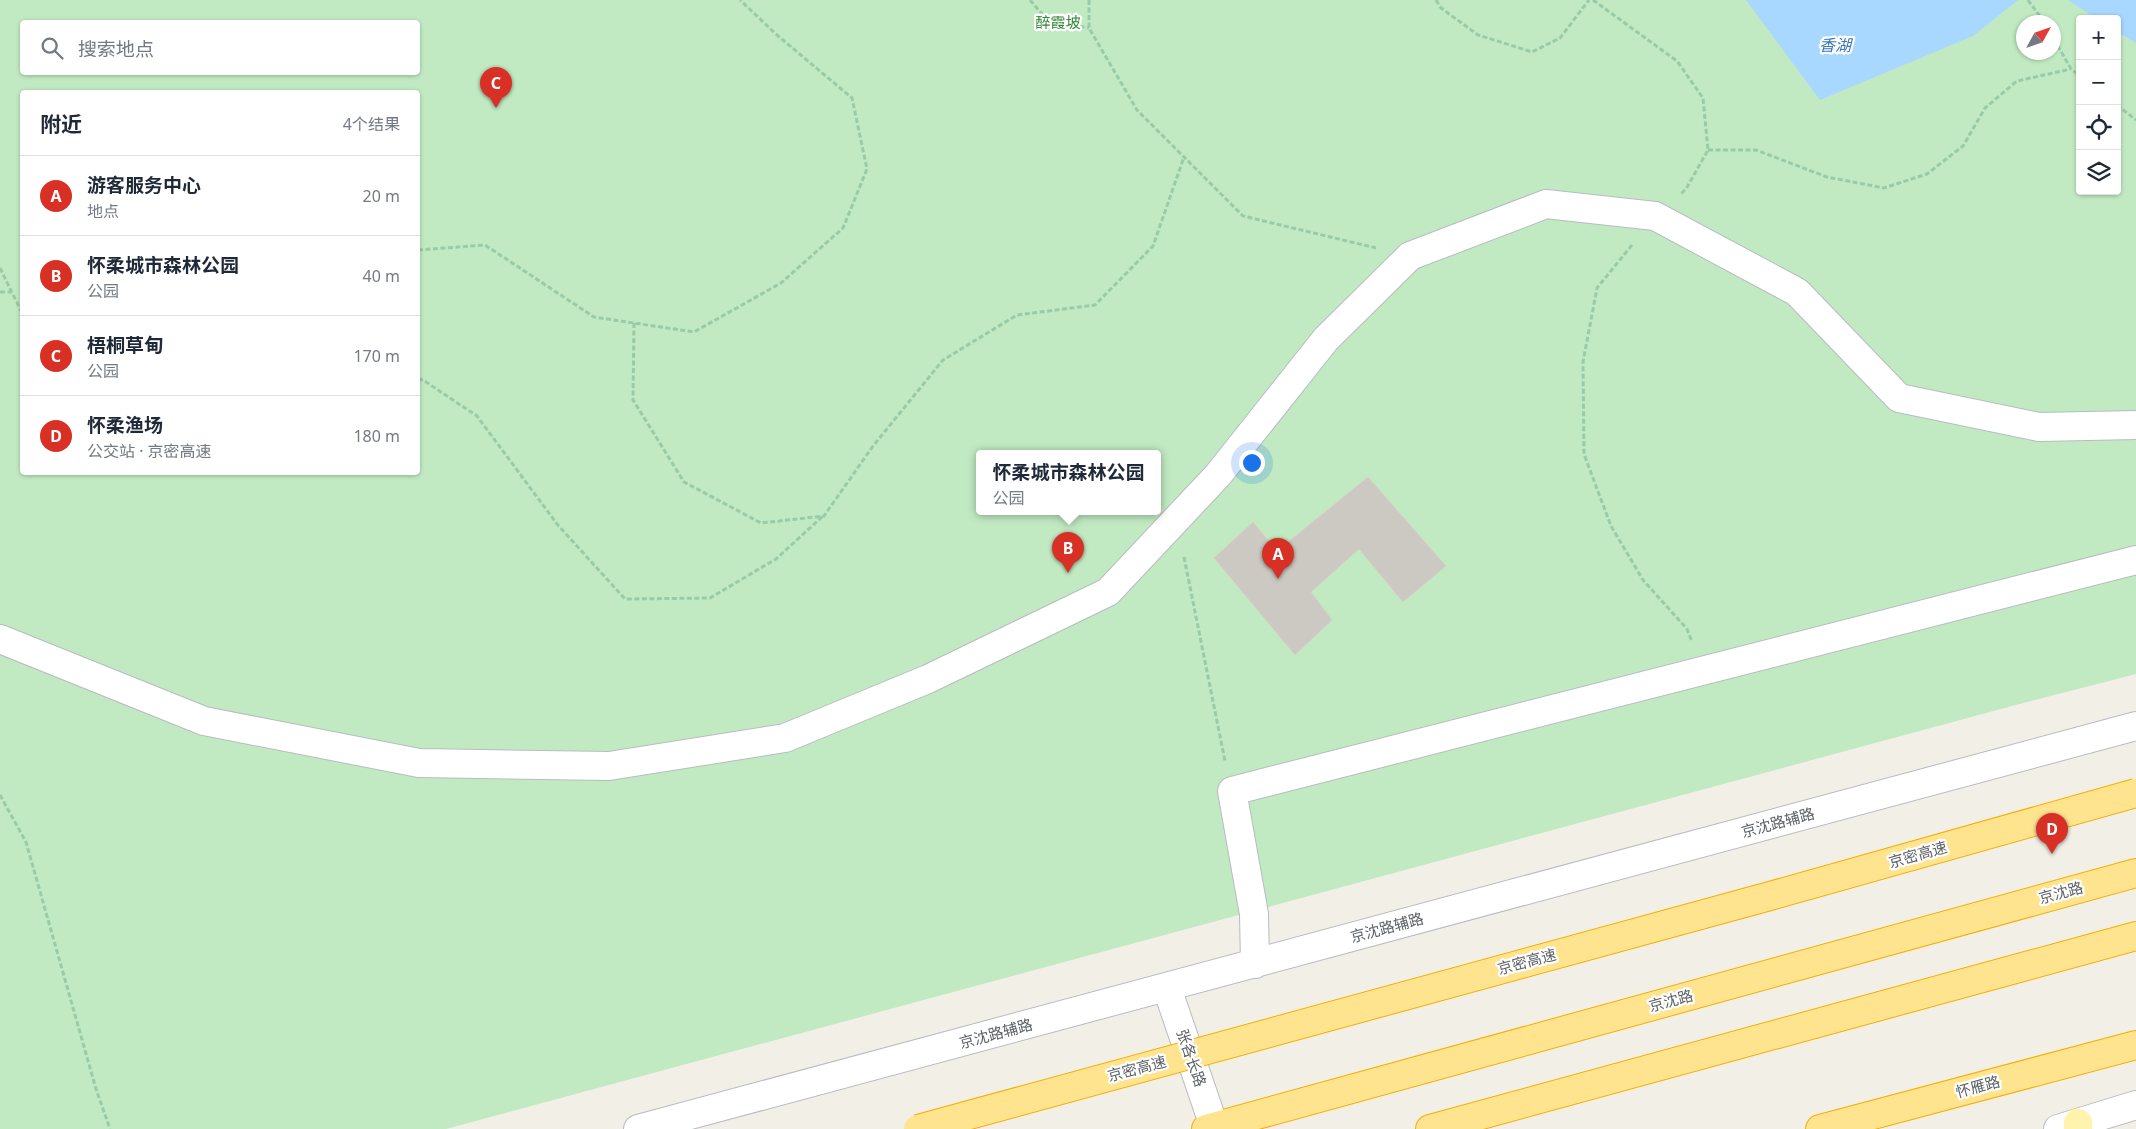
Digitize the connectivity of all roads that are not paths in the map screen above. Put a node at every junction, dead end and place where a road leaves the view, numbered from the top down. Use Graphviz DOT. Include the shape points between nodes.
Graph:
graph roads {
  1 [pos="2136,425"];
  2 [pos="2136,560"];
  3 [pos="0,639"];
  4 [pos="2136,726"];
  5 [pos="2136,793"];
  6 [pos="2136,873"];
  7 [pos="2136,936"];
  8 [pos="1255,964"];
  9 [pos="1167,988"];
  10 [pos="2136,1045"];
  11 [pos="2136,1106"];
  12 [pos="2071,1127"];
  13 [pos="1212,1128"];
  14 [pos="638,1129"];
  15 [pos="918,1129"];
  16 [pos="1430,1129"];
  17 [pos="1820,1129"];
  1 -- 3 [label="street" via="2040,427 1899,398 1797,292 1655,216 1546,204 1410,256 1326,339 1218,475 1108,592 928,679 785,738 610,766 419,763 204,720"];
  2 -- 8 [label="street" via="1232,791 1254,914"];
  4 -- 8 [label="street, 京沈路辅路"];
  5 -- 15 [label="highway, 京密高速, bridge"];
  6 -- 13 [label="highway, 京沈路"];
  7 -- 16 [label="highway"];
  8 -- 9 [label="street, 京沈路辅路"];
  9 -- 13 [label="street, 张各长路"];
  9 -- 14 [label="street, 京沈路辅路"];
  10 -- 17 [label="highway, 怀雁路"];
  11 -- 12 [label="street"];
}
